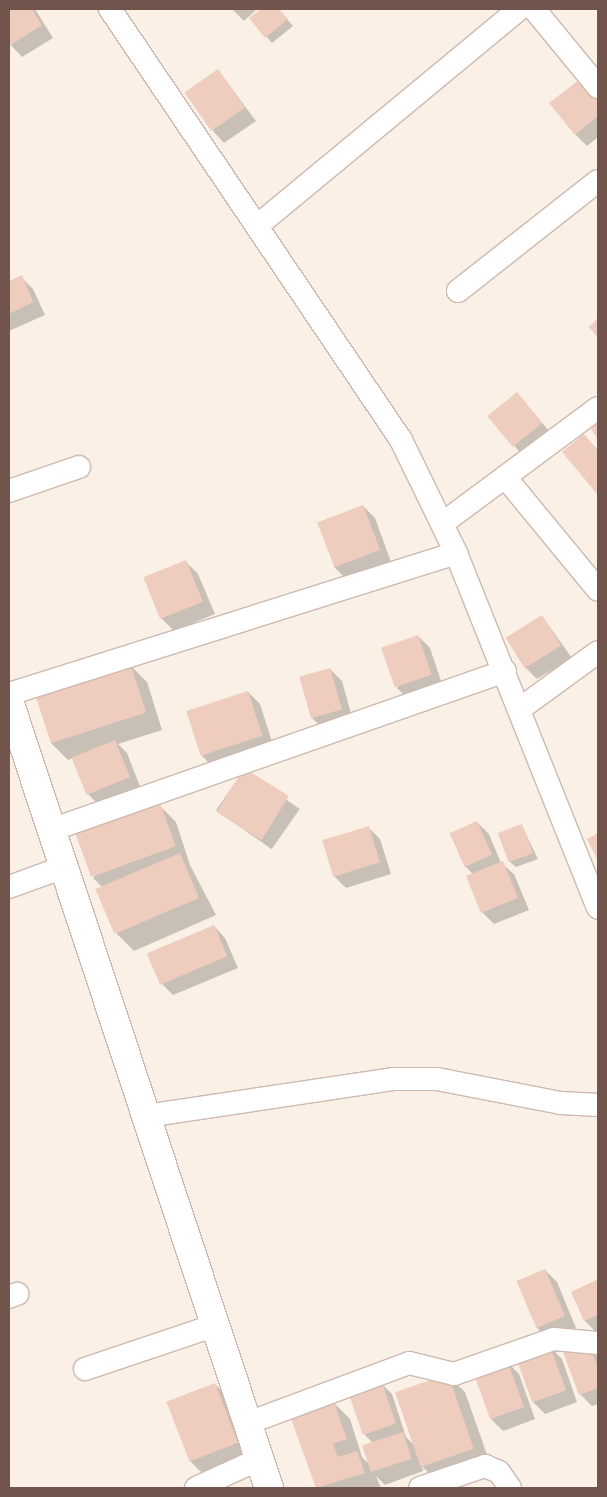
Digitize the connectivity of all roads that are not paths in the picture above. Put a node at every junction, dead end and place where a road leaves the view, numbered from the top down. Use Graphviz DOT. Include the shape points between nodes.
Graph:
graph roads {
  1 [pos="110,9"];
  2 [pos="519,9"];
  3 [pos="534,9"];
  4 [pos="598,87"];
  5 [pos="598,181"];
  6 [pos="257,226"];
  7 [pos="458,291"];
  8 [pos="598,408"];
  9 [pos="79,467"];
  10 [pos="505,477"];
  11 [pos="9,491"];
  12 [pos="443,523"];
  13 [pos="456,553"];
  14 [pos="598,590"];
  15 [pos="598,652"];
  16 [pos="505,671"];
  17 [pos="9,694"];
  18 [pos="9,701"];
  19 [pos="521,708"];
  20 [pos="51,830"];
  21 [pos="64,867"];
  22 [pos="9,887"];
  23 [pos="598,908"];
  24 [pos="598,1105"];
  25 [pos="146,1116"];
  26 [pos="216,1325"];
  27 [pos="598,1343"];
  28 [pos="85,1369"];
  29 [pos="248,1423"];
  30 [pos="260,1459"];
  31 [pos="196,1488"];
  32 [pos="269,1488"];
  33 [pos="420,1488"];
  34 [pos="510,1488"];
  1 -- 6 [label="street"];
  2 -- 6 [label="street"];
  3 -- 4 [label="street"];
  5 -- 7 [label="street"];
  6 -- 12 [label="street" via="401,440"];
  8 -- 10 [label="street"];
  9 -- 11 [label="street"];
  10 -- 12 [label="street"];
  10 -- 14 [label="street"];
  12 -- 13 [label="street"];
  13 -- 16 [label="street"];
  13 -- 17 [label="street"];
  15 -- 19 [label="street"];
  16 -- 19 [label="street"];
  16 -- 20 [label="street"];
  18 -- 20 [label="main road"];
  19 -- 23 [label="street"];
  20 -- 21 [label="main road"];
  21 -- 22 [label="street"];
  21 -- 25 [label="main road"];
  24 -- 25 [label="street" via="561,1104 437,1079 394,1078"];
  25 -- 26 [label="main road"];
  26 -- 28 [label="street"];
  26 -- 29 [label="main road"];
  27 -- 29 [label="street" via="554,1339 454,1374 409,1363"];
  29 -- 30 [label="main road"];
  30 -- 31 [label="street"];
  30 -- 32 [label="main road"];
  33 -- 34 [label="street" via="485,1466 500,1472"];
}
